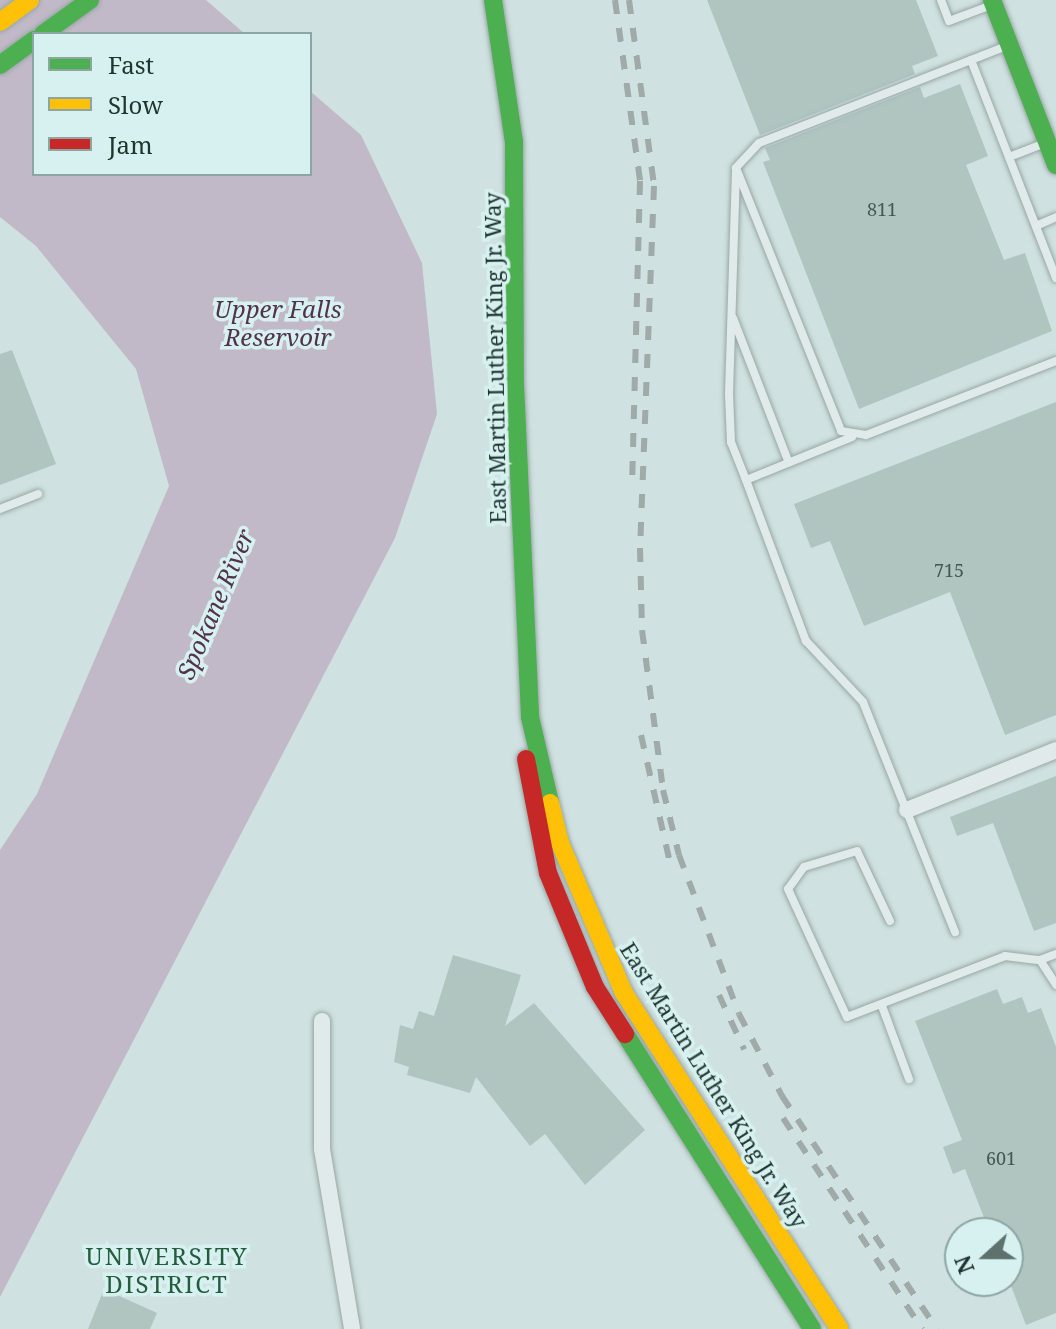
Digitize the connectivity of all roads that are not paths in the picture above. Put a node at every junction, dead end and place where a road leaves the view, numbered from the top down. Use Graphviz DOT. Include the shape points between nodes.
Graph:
graph roads {
  1 [pos="30,0"];
  2 [pos="90,0"];
  3 [pos="493,0"];
  4 [pos="941,0"];
  5 [pos="992,2"];
  6 [pos="0,22"];
  7 [pos="46,32"];
  8 [pos="32,41"];
  9 [pos="1009,45"];
  10 [pos="971,60"];
  11 [pos="0,65"];
  12 [pos="1047,143"];
  13 [pos="1009,157"];
  14 [pos="1056,165"];
  15 [pos="736,168"];
  16 [pos="1056,217"];
  17 [pos="1036,226"];
  18 [pos="1056,278"];
  19 [pos="730,311"];
  20 [pos="1056,361"];
  21 [pos="852,437"];
  22 [pos="789,463"];
  23 [pos="746,480"];
  24 [pos="38,494"];
  25 [pos="0,509"];
  26 [pos="530,717"];
  27 [pos="1056,750"];
  28 [pos="907,810"];
  29 [pos="890,921"];
  30 [pos="955,932"];
  31 [pos="1056,954"];
  32 [pos="1040,960"];
  33 [pos="1056,985"];
  34 [pos="882,1006"];
  35 [pos="322,1021"];
  36 [pos="909,1079"];
  37 [pos="352,1329"];
  38 [pos="812,1329"];
  39 [pos="840,1329"];
  1 -- 6 [label="main road"];
  2 -- 7 [label="main road"];
  3 -- 26 [label="main road, East Martin Luther King Jr. Way" via="514,142 515,385"];
  4 -- 5 [label="lane" via="949,21"];
  5 -- 9 [label="main road"];
  8 -- 11 [label="main road"];
  9 -- 10 [label="lane"];
  9 -- 12 [label="main road"];
  10 -- 13 [label="lane"];
  10 -- 15 [label="lane" via="759,143"];
  12 -- 13 [label="lane"];
  12 -- 14 [label="main road"];
  13 -- 17 [label="lane"];
  15 -- 19 [label="lane"];
  15 -- 21 [label="lane" via="834,422"];
  16 -- 17 [label="lane"];
  17 -- 18 [label="lane"];
  19 -- 22 [label="lane"];
  19 -- 23 [label="lane" via="731,442"];
  20 -- 21 [label="lane"];
  21 -- 22 [label="lane"];
  22 -- 23 [label="lane"];
  23 -- 28 [label="lane" via="806,641 863,702"];
  24 -- 25 [label="lane"];
  26 -- 38 [label="main road, East Martin Luther King Jr. Way" via="532,813 575,945 624,1036"];
  26 -- 39 [label="main road, East Martin Luther King Jr. Way" via="560,843 613,972"];
  27 -- 28 [label="street"];
  28 -- 30 [label="lane"];
  29 -- 34 [label="lane" via="857,851 804,867 788,889 847,1017"];
  31 -- 32 [label="lane"];
  32 -- 33 [label="lane"];
  32 -- 34 [label="lane" via="1005,956"];
  34 -- 36 [label="lane"];
  35 -- 37 [label="street" via="322,1149"];
}
